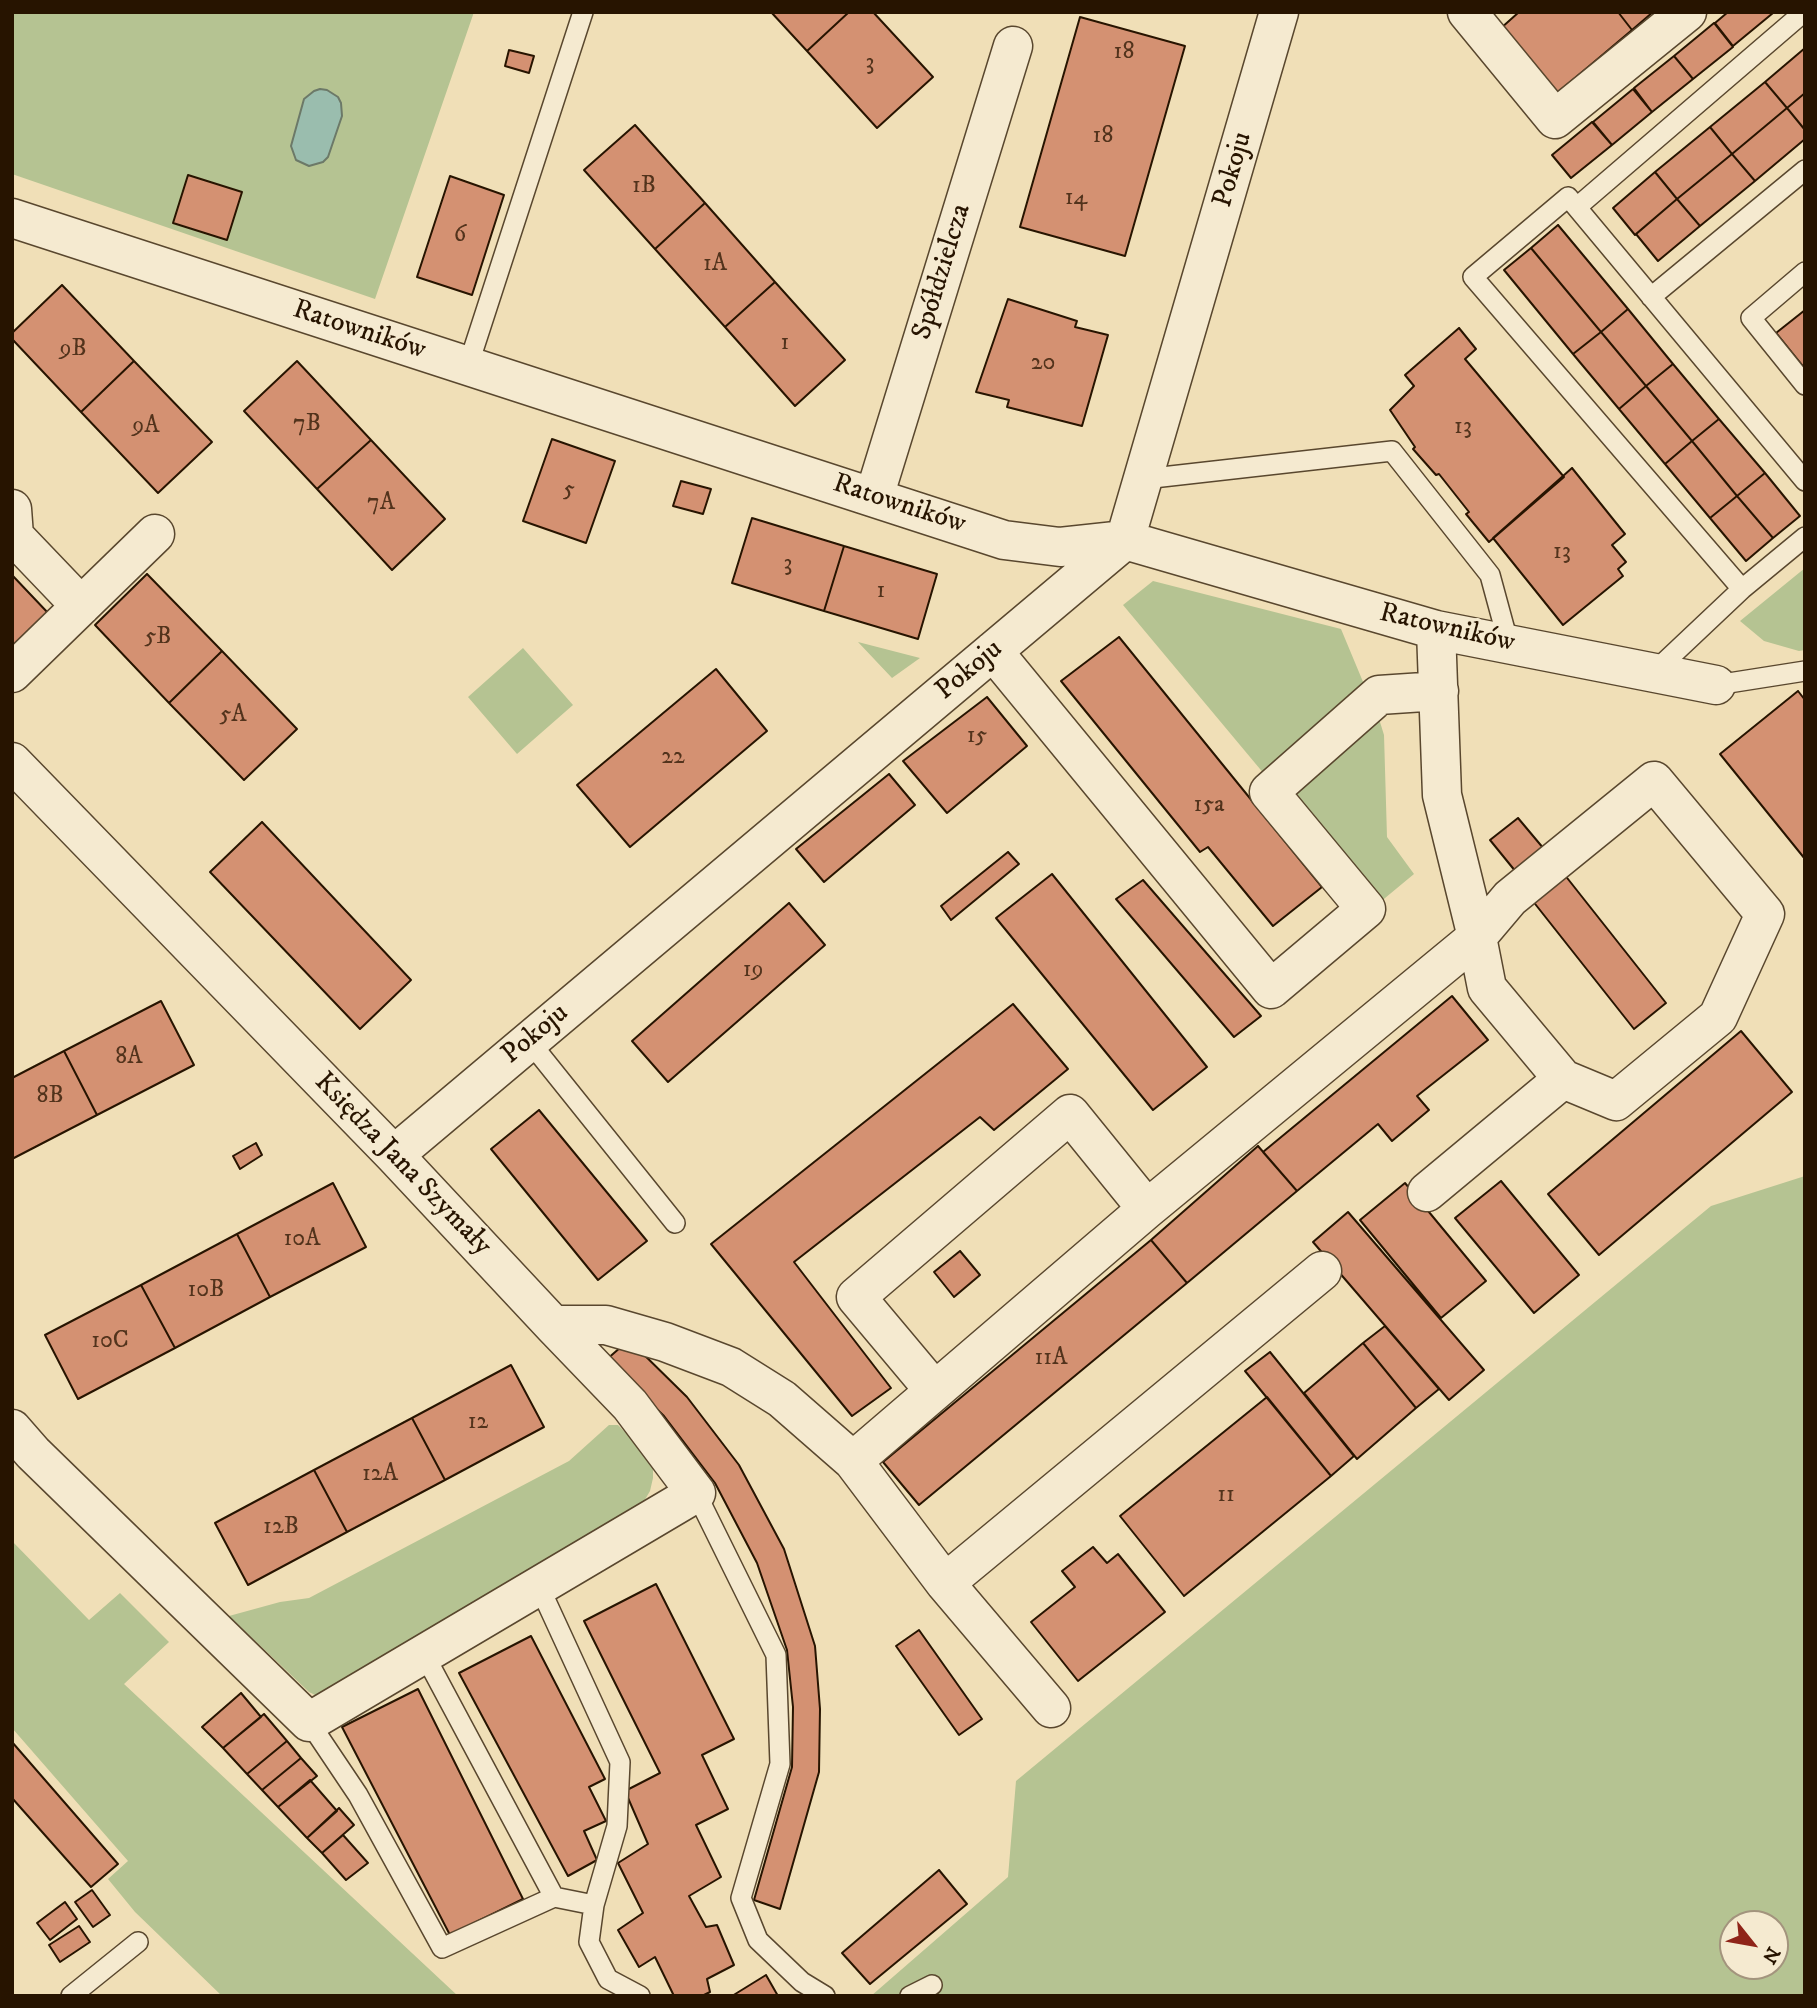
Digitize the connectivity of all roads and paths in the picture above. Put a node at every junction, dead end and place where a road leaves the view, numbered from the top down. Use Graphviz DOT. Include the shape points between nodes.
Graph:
graph roads {
  1 [pos="583,12"];
  2 [pos="1279,12"];
  3 [pos="1467,12"];
  4 [pos="1687,12"];
  5 [pos="1804,12"];
  6 [pos="1013,46"];
  7 [pos="1805,170"];
  8 [pos="1577,207"];
  9 [pos="12,218"];
  10 [pos="1805,272"];
  11 [pos="1651,297"];
  12 [pos="468,366"];
  13 [pos="1805,385"];
  14 [pos="1144,479"];
  15 [pos="1805,481"];
  16 [pos="874,497"];
  17 [pos="12,509"];
  18 [pos="155,534"];
  19 [pos="1805,537"];
  20 [pos="1125,540"];
  21 [pos="1742,589"];
  22 [pos="81,606"];
  23 [pos="1436,630"];
  24 [pos="1509,645"];
  25 [pos="993,651"];
  26 [pos="1805,671"];
  27 [pos="12,673"];
  28 [pos="1653,673"];
  29 [pos="1716,685"];
  30 [pos="1438,691"];
  31 [pos="12,762"];
  32 [pos="1477,937"];
  33 [pos="529,1041"];
  34 [pos="1563,1079"];
  35 [pos="394,1155"];
  36 [pos="1427,1192"];
  37 [pos="1147,1209"];
  38 [pos="675,1223"];
  39 [pos="1322,1271"];
  40 [pos="553,1325"];
  41 [pos="934,1390"];
  42 [pos="12,1429"];
  43 [pos="853,1461"];
  44 [pos="696,1493"];
  45 [pos="945,1583"];
  46 [pos="539,1586"];
  47 [pos="424,1654"];
  48 [pos="1051,1708"];
  49 [pos="309,1722"];
  50 [pos="554,1897"];
  51 [pos="594,1905"];
  52 [pos="138,1942"];
  53 [pos="932,1985"];
  54 [pos="71,1996"];
  55 [pos="640,1996"];
  56 [pos="825,1996"];
  57 [pos="910,1996"];
  1 -- 12 [label="lane"];
  2 -- 14 [label="street, Pokoju"];
  3 -- 4 [label="street" via="1555,119"];
  5 -- 8 [label="lane"];
  6 -- 16 [label="street, Spółdzielcza"];
  7 -- 11 [label="lane"];
  8 -- 11 [label="lane"];
  8 -- 21 [label="lane" via="1568,197 1473,277"];
  9 -- 12 [label="street, Ratowników"];
  10 -- 13 [label="lane" via="1751,318"];
  11 -- 15 [label="lane"];
  12 -- 16 [label="street, Ratowników"];
  14 -- 20 [label="street, Pokoju"];
  14 -- 24 [label="lane" via="1392,451 1490,575"];
  16 -- 20 [label="street, Ratowników" via="1004,540 1059,547"];
  17 -- 22 [label="street" via="13,536"];
  18 -- 22 [label="street"];
  19 -- 21 [label="lane"];
  20 -- 23 [label="street, Ratowników"];
  20 -- 25 [label="street, Pokoju"];
  21 -- 28 [label="lane"];
  22 -- 27 [label="street"];
  23 -- 24 [label="street, Ratowników"];
  23 -- 30 [label="street"];
  24 -- 28 [label="street, Ratowników"];
  25 -- 30 [label="street" via="1272,989 1366,909 1269,792 1379,695"];
  25 -- 33 [label="street, Pokoju"];
  26 -- 29 [label="lane, Ratowników"];
  28 -- 29 [label="street, Ratowników"];
  30 -- 32 [label="street" via="1442,795"];
  31 -- 35 [label="street, Księdza Jana Szymały"];
  32 -- 34 [label="street" via="1487,988"];
  32 -- 34 [label="street" via="1510,898 1654,781 1765,914 1718,1017 1616,1101"];
  32 -- 37 [label="street"];
  33 -- 35 [label="street, Pokoju"];
  33 -- 38 [label="lane"];
  34 -- 36 [label="street"];
  35 -- 40 [label="street, Księdza Jana Szymały"];
  37 -- 41 [label="street"];
  37 -- 41 [label="street" via="1070,1114 856,1297"];
  39 -- 45 [label="street"];
  40 -- 43 [label="street" via="606,1325 731,1367 782,1399"];
  40 -- 44 [label="street, Księdza Jana Szymały" via="630,1405"];
  41 -- 43 [label="street"];
  42 -- 49 [label="street"];
  43 -- 45 [label="street"];
  44 -- 46 [label="street"];
  44 -- 56 [label="lane" via="776,1656 780,1765 741,1898 758,1940 802,1982"];
  45 -- 48 [label="street"];
  46 -- 47 [label="street"];
  46 -- 51 [label="lane" via="620,1762 617,1826"];
  47 -- 49 [label="street"];
  47 -- 50 [label="lane"];
  49 -- 50 [label="lane" via="358,1795 442,1948"];
  50 -- 51 [label="lane"];
  51 -- 55 [label="lane" via="589,1942 608,1979"];
  52 -- 54 [label="lane"];
  53 -- 57 [label="lane"];
}
